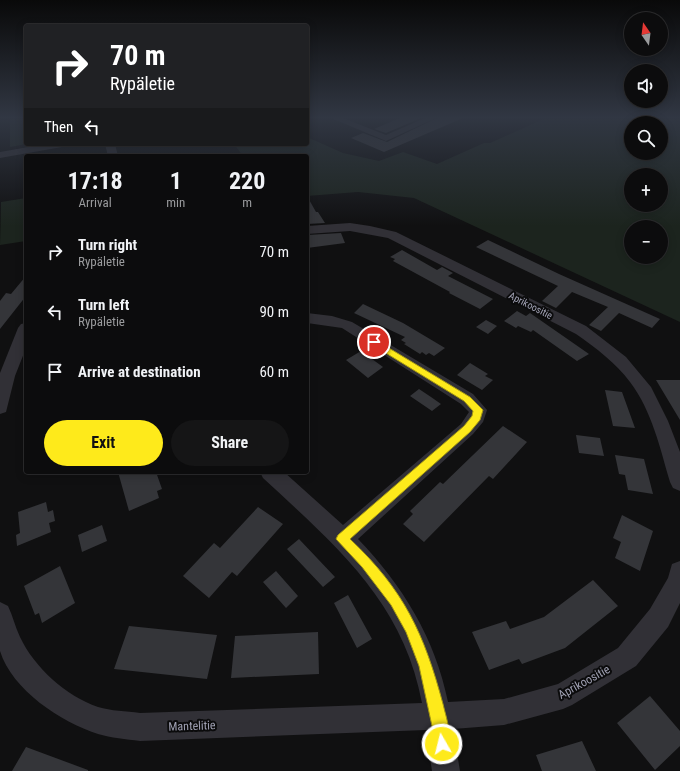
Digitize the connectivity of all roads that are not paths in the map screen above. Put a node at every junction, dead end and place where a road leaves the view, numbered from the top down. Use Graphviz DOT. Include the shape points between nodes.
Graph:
graph roads {
  1 [pos="309,230"];
  2 [pos="309,318"];
  3 [pos="24,333"];
  4 [pos="0,407"];
  5 [pos="272,474"];
  6 [pos="680,482"];
  7 [pos="342,539"];
  8 [pos="680,572"];
  9 [pos="0,614"];
  10 [pos="438,716"];
  11 [pos="446,771"];
  1 -- 6 [label="street, Aprikoositie" via="351,226 392,234 581,330 603,345 627,367 649,398"];
  2 -- 7 [label="street" via="347,326 467,399 478,410 467,429"];
  3 -- 4 [label="street" via="7,376"];
  5 -- 7 [label="street"];
  7 -- 10 [label="street" via="367,563 395,600 411,628 426,666"];
  8 -- 10 [label="street, Aprikoositie" via="679,581 659,618 627,657 563,696 504,712"];
  9 -- 10 [label="street, Mantelitie" via="11,646 30,677 68,706 98,720 140,727"];
  10 -- 11 [label="street"];
}
